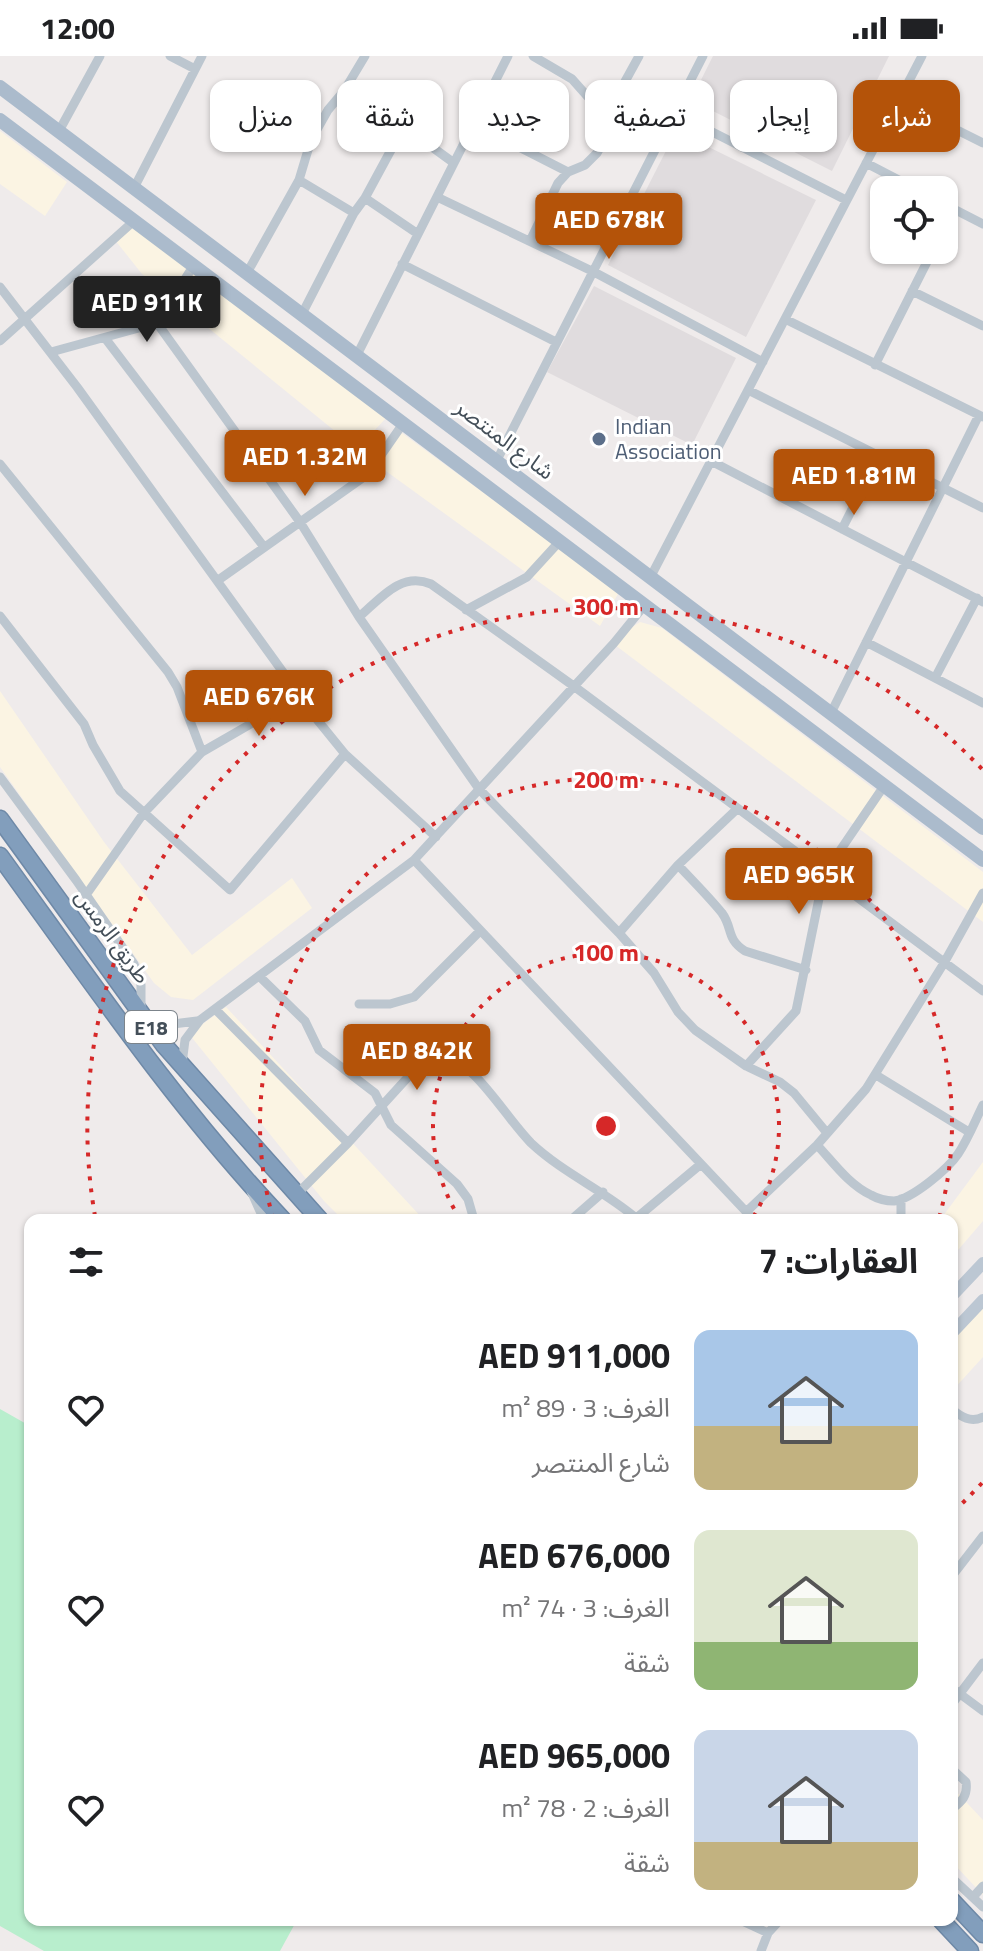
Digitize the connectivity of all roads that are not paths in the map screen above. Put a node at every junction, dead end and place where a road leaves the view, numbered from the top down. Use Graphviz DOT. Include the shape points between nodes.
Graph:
graph roads {
  1 [pos="100,56"];
  2 [pos="170,56"];
  3 [pos="202,56"];
  4 [pos="365,56"];
  5 [pos="508,56"];
  6 [pos="533,56"];
  7 [pos="639,56"];
  8 [pos="703,56"];
  9 [pos="922,56"];
  10 [pos="195,69"];
  11 [pos="351,80"];
  12 [pos="496,80"];
  13 [pos="626,80"];
  14 [pos="691,80"];
  15 [pos="910,80"];
  16 [pos="0,87"];
  17 [pos="585,94"];
  18 [pos="337,99"];
  19 [pos="0,120"];
  20 [pos="59,131"];
  21 [pos="960,132"];
  22 [pos="714,133"];
  23 [pos="983,143"];
  24 [pos="390,152"];
  25 [pos="439,152"];
  26 [pos="460,152"];
  27 [pos="529,152"];
  28 [pos="598,152"];
  29 [pos="655,152"];
  30 [pos="872,152"];
  31 [pos="454,163"];
  32 [pos="866,163"];
  33 [pos="568,172"];
  34 [pos="891,176"];
  35 [pos="299,180"];
  36 [pos="134,188"];
  37 [pos="437,197"];
  38 [pos="365,198"];
  39 [pos="846,200"];
  40 [pos="958,211"];
  41 [pos="354,213"];
  42 [pos="135,220"];
  43 [pos="983,224"];
  44 [pos="418,234"];
  45 [pos="530,241"];
  46 [pos="402,264"];
  47 [pos="926,264"];
  48 [pos="194,265"];
  49 [pos="594,272"];
  50 [pos="247,273"];
  51 [pos="0,287"];
  52 [pos="912,291"];
  53 [pos="302,314"];
  54 [pos="26,319"];
  55 [pos="785,319"];
  56 [pos="157,323"];
  57 [pos="983,326"];
  58 [pos="105,338"];
  59 [pos="0,341"];
  60 [pos="556,342"];
  61 [pos="51,352"];
  62 [pos="357,355"];
  63 [pos="763,362"];
  64 [pos="875,365"];
  65 [pos="748,390"];
  66 [pos="981,416"];
  67 [pos="402,425"];
  68 [pos="879,456"];
  69 [pos="497,460"];
  70 [pos="711,461"];
  71 [pos="0,464"];
  72 [pos="943,488"];
  73 [pos="983,508"];
  74 [pos="300,522"];
  75 [pos="842,529"];
  76 [pos="559,542"];
  77 [pos="264,547"];
  78 [pos="906,562"];
  79 [pos="650,578"];
  80 [pos="217,581"];
  81 [pos="980,600"];
  82 [pos="644,606"];
  83 [pos="466,610"];
  84 [pos="0,616"];
  85 [pos="359,617"];
  86 [pos="866,642"];
  87 [pos="935,678"];
  88 [pos="575,687"];
  89 [pos="299,696"];
  90 [pos="983,703"];
  91 [pos="831,713"];
  92 [pos="202,752"];
  93 [pos="345,754"];
  94 [pos="0,777"];
  95 [pos="884,786"];
  96 [pos="479,789"];
  97 [pos="737,809"];
  98 [pos="143,814"];
  99 [pos="0,819"];
  100 [pos="983,828"];
  101 [pos="436,837"];
  102 [pos="0,856"];
  103 [pos="414,860"];
  104 [pos="983,860"];
  105 [pos="678,865"];
  106 [pos="824,874"];
  107 [pos="983,893"];
  108 [pos="86,895"];
  109 [pos="480,931"];
  110 [pos="619,933"];
  111 [pos="944,963"];
  112 [pos="806,970"];
  113 [pos="259,976"];
  114 [pos="983,991"];
  115 [pos="359,1004"];
  116 [pos="215,1009"];
  117 [pos="143,1016"];
  118 [pos="200,1020"];
  119 [pos="182,1065"];
  120 [pos="746,1066"];
  121 [pos="876,1075"];
  122 [pos="983,1105"];
  123 [pos="383,1106"];
  124 [pos="969,1132"];
  125 [pos="827,1133"];
  126 [pos="348,1143"];
  127 [pos="817,1145"];
  128 [pos="701,1164"];
  129 [pos="249,1183"];
  130 [pos="603,1192"];
  131 [pos="296,1195"];
  132 [pos="901,1199"];
  133 [pos="262,1214"];
  134 [pos="277,1214"];
  135 [pos="314,1214"];
  136 [pos="472,1214"];
  137 [pos="578,1214"];
  138 [pos="629,1214"];
  139 [pos="641,1214"];
  140 [pos="748,1214"];
  141 [pos="752,1214"];
  142 [pos="901,1214"];
  143 [pos="983,1263"];
  144 [pos="958,1290"];
  145 [pos="983,1300"];
  146 [pos="958,1327"];
  147 [pos="958,1414"];
  148 [pos="983,1417"];
  149 [pos="983,1536"];
  150 [pos="979,1551"];
  151 [pos="958,1570"];
  152 [pos="983,1663"];
  153 [pos="958,1689"];
  154 [pos="958,1692"];
  155 [pos="983,1711"];
  156 [pos="958,1775"];
  157 [pos="958,1804"];
  158 [pos="958,1883"];
  159 [pos="983,1886"];
  160 [pos="973,1897"];
  161 [pos="958,1907"];
  162 [pos="983,1907"];
  163 [pos="753,1926"];
  164 [pos="774,1926"];
  165 [pos="947,1926"];
  166 [pos="768,1933"];
  167 [pos="983,1934"];
  168 [pos="761,1951"];
  169 [pos="970,1951"];
  1 -- 20 [label="street"];
  2 -- 10 [label="street"];
  3 -- 10 [label="street"];
  4 -- 11 [label="street"];
  5 -- 12 [label="street"];
  6 -- 17 [label="street" via="572,79"];
  7 -- 13 [label="street"];
  8 -- 14 [label="street"];
  9 -- 15 [label="street"];
  10 -- 36 [label="street"];
  16 -- 20 [label="main road, شارع المنتصر"];
  18 -- 35 [label="street" via="311,140"];
  19 -- 42 [label="main road"];
  20 -- 36 [label="main road, شارع المنتصر"];
  21 -- 23 [label="street"];
  22 -- 39 [label="street"];
  24 -- 38 [label="street"];
  25 -- 31 [label="street"];
  26 -- 31 [label="street"];
  27 -- 33 [label="street"];
  28 -- 33 [label="street"];
  29 -- 49 [label="street"];
  30 -- 32 [label="street"];
  31 -- 37 [label="street"];
  32 -- 34 [label="street"];
  32 -- 39 [label="street"];
  33 -- 45 [label="street"];
  35 -- 41 [label="street"];
  35 -- 50 [label="street"];
  36 -- 50 [label="main road, شارع المنتصر"];
  37 -- 44 [label="street"];
  37 -- 45 [label="street"];
  38 -- 41 [label="street"];
  38 -- 44 [label="street"];
  39 -- 55 [label="street"];
  40 -- 43 [label="street"];
  41 -- 53 [label="street"];
  42 -- 48 [label="main road"];
  42 -- 54 [label="street"];
  44 -- 46 [label="street"];
  45 -- 49 [label="street"];
  46 -- 60 [label="street"];
  46 -- 62 [label="street"];
  47 -- 52 [label="street"];
  48 -- 56 [label="street"];
  48 -- 67 [label="main road"];
  49 -- 60 [label="street"];
  49 -- 63 [label="street"];
  50 -- 53 [label="main road, شارع المنتصر"];
  51 -- 54 [label="street"];
  52 -- 57 [label="street"];
  52 -- 64 [label="street"];
  53 -- 62 [label="main road, شارع المنتصر"];
  54 -- 59 [label="street"];
  54 -- 61 [label="street"];
  55 -- 63 [label="street"];
  55 -- 64 [label="street"];
  56 -- 58 [label="street"];
  56 -- 74 [label="street"];
  58 -- 61 [label="street"];
  58 -- 77 [label="street"];
  60 -- 69 [label="street"];
  61 -- 80 [label="street"];
  62 -- 69 [label="main road, شارع المنتصر"];
  63 -- 65 [label="street"];
  64 -- 66 [label="street"];
  65 -- 68 [label="street"];
  65 -- 70 [label="street"];
  66 -- 72 [label="street"];
  67 -- 74 [label="street" via="368,474"];
  67 -- 76 [label="main road"];
  68 -- 72 [label="street"];
  68 -- 75 [label="street"];
  69 -- 79 [label="main road, شارع المنتصر"];
  70 -- 75 [label="street"];
  70 -- 79 [label="street"];
  71 -- 92 [label="street" via="168,672"];
  72 -- 73 [label="street"];
  72 -- 78 [label="street"];
  74 -- 77 [label="street"];
  74 -- 85 [label="street"];
  75 -- 78 [label="street"];
  76 -- 82 [label="main road"];
  76 -- 83 [label="street" via="527,577"];
  77 -- 80 [label="street"];
  78 -- 81 [label="street"];
  78 -- 86 [label="street"];
  79 -- 91 [label="main road, شارع المنتصر"];
  80 -- 89 [label="street"];
  81 -- 87 [label="street"];
  82 -- 88 [label="street"];
  82 -- 95 [label="main road"];
  83 -- 85 [label="street" via="431,584 410,579"];
  83 -- 88 [label="street"];
  84 -- 98 [label="street" via="84,724 120,791"];
  85 -- 96 [label="street"];
  86 -- 87 [label="street"];
  86 -- 91 [label="street"];
  87 -- 90 [label="street"];
  88 -- 96 [label="street"];
  88 -- 97 [label="street"];
  89 -- 92 [label="street"];
  89 -- 93 [label="street"];
  91 -- 100 [label="main road, شارع المنتصر"];
  92 -- 98 [label="street"];
  93 -- 98 [label="street" via="230,890"];
  93 -- 101 [label="street"];
  94 -- 108 [label="street"];
  95 -- 104 [label="main road"];
  95 -- 106 [label="street"];
  96 -- 101 [label="street"];
  96 -- 110 [label="street"];
  97 -- 105 [label="street"];
  97 -- 106 [label="street"];
  98 -- 108 [label="street"];
  99 -- 117 [label="highway, طريق الرمس / E18"];
  101 -- 103 [label="street"];
  102 -- 129 [label="highway, طريق الرمس / E18" via="129,1034"];
  103 -- 109 [label="street"];
  103 -- 113 [label="street"];
  105 -- 110 [label="street"];
  105 -- 112 [label="street" via="725,916 736,945"];
  106 -- 111 [label="street"];
  106 -- 112 [label="street"];
  107 -- 111 [label="street"];
  108 -- 117 [label="street" via="138,972"];
  109 -- 115 [label="street" via="414,997"];
  109 -- 128 [label="street"];
  110 -- 120 [label="street" via="695,1030"];
  111 -- 114 [label="street"];
  111 -- 121 [label="street"];
  112 -- 120 [label="street" via="796,1011"];
  113 -- 116 [label="street"];
  113 -- 123 [label="street" via="305,1021 319,1050 369,1088"];
  116 -- 118 [label="street"];
  116 -- 126 [label="street"];
  117 -- 118 [label="street" via="173,1024"];
  117 -- 119 [label="highway, طريق الرمس / E18"];
  118 -- 119 [label="street" via="185,1040"];
  119 -- 131 [label="highway, طريق الرمس / E18"];
  120 -- 125 [label="street" via="794,1093"];
  121 -- 124 [label="street"];
  121 -- 125 [label="street"];
  122 -- 124 [label="street"];
  123 -- 126 [label="street"];
  123 -- 130 [label="street" via="419,1065 440,1054 451,1057 549,1158"];
  123 -- 136 [label="street" via="391,1125 457,1184"];
  124 -- 132 [label="street" via="945,1169"];
  125 -- 127 [label="street"];
  126 -- 131 [label="street"];
  127 -- 132 [label="street" via="868,1194"];
  127 -- 141 [label="street"];
  128 -- 139 [label="street"];
  128 -- 140 [label="street"];
  129 -- 133 [label="street"];
  129 -- 134 [label="highway, طريق الرمس / E18"];
  130 -- 137 [label="street"];
  130 -- 138 [label="street"];
  131 -- 135 [label="highway, طريق الرمس / E18"];
  132 -- 142 [label="street"];
  143 -- 144 [label="main road"];
  145 -- 146 [label="main road"];
  147 -- 148 [label="street"];
  149 -- 150 [label="street"];
  150 -- 151 [label="street"];
  152 -- 153 [label="street"];
  154 -- 155 [label="street"];
  156 -- 157 [label="street" via="967,1787"];
  158 -- 160 [label="street"];
  159 -- 160 [label="street"];
  160 -- 162 [label="street"];
  161 -- 167 [label="highway"];
  163 -- 166 [label="street"];
  164 -- 166 [label="street"];
  165 -- 169 [label="highway"];
  166 -- 168 [label="street"];
}
